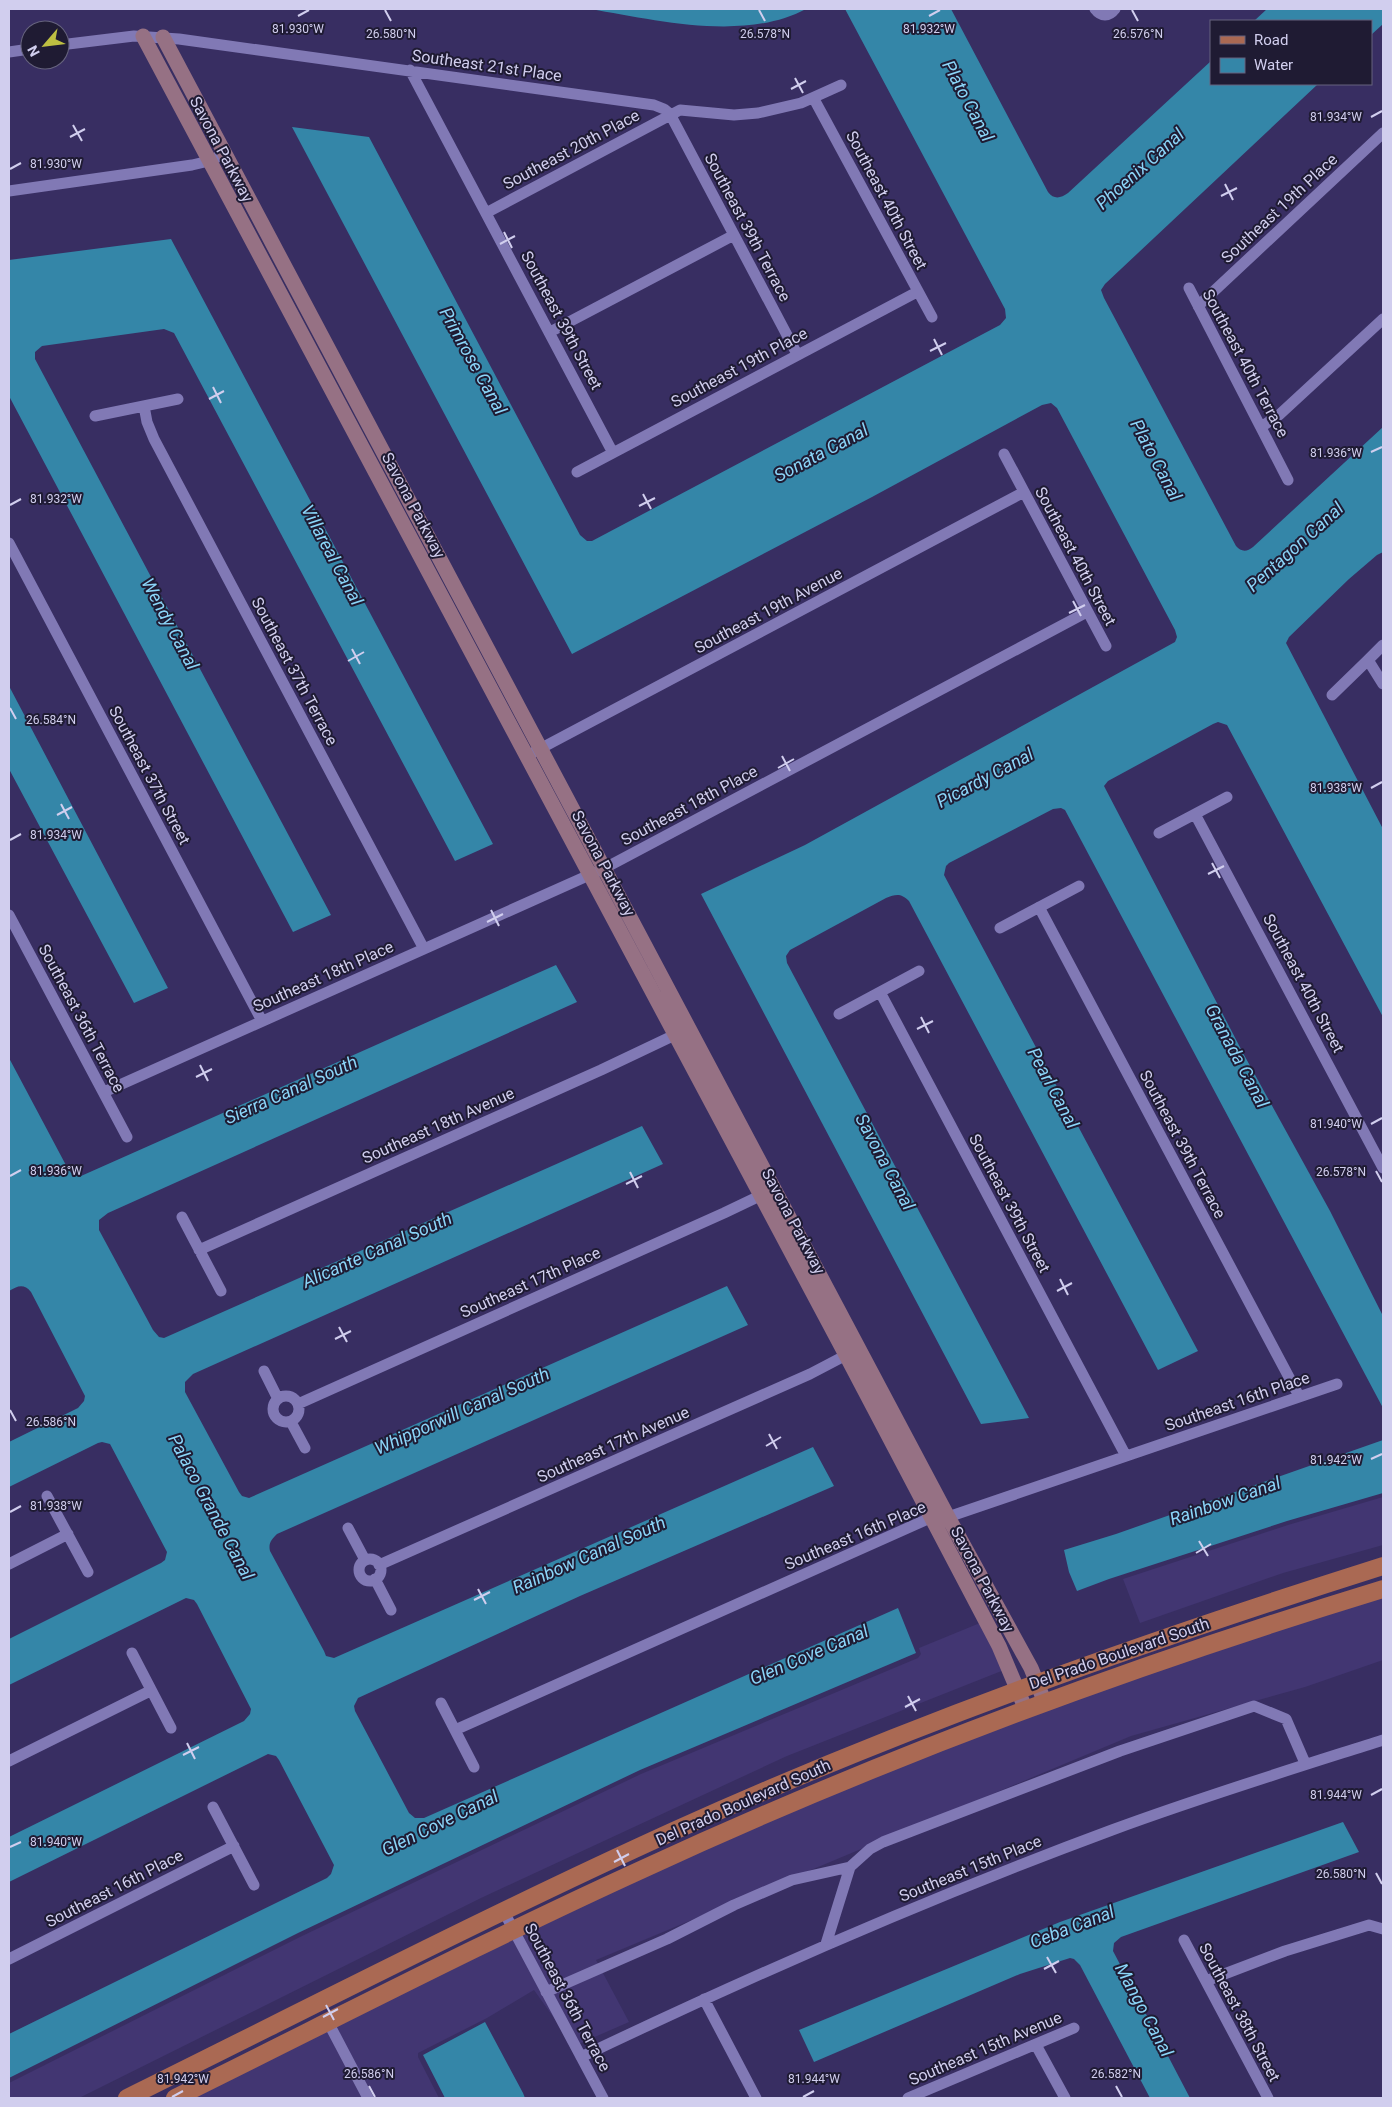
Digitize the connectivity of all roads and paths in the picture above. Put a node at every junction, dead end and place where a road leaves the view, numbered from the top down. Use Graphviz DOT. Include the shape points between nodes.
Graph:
graph roads {
  1 [pos="1095,9"];
  2 [pos="1115,9"];
  3 [pos="143,36"];
  4 [pos="163,38"];
  5 [pos="70,44"];
  6 [pos="410,70"];
  7 [pos="841,85"];
  8 [pos="814,98"];
  9 [pos="670,114"];
  10 [pos="1383,133"];
  11 [pos="224,154"];
  12 [pos="209,161"];
  13 [pos="9,191"];
  14 [pos="486,213"];
  15 [pos="734,235"];
  16 [pos="1189,288"];
  17 [pos="917,292"];
  18 [pos="1198,306"];
  19 [pos="932,318"];
  20 [pos="1383,319"];
  21 [pos="550,332"];
  22 [pos="797,354"];
  23 [pos="178,399"];
  24 [pos="144,406"];
  25 [pos="95,416"];
  26 [pos="1261,427"];
  27 [pos="613,453"];
  28 [pos="1004,454"];
  29 [pos="577,472"];
  30 [pos="398,479"];
  31 [pos="1288,480"];
  32 [pos="383,486"];
  33 [pos="1024,492"];
  34 [pos="9,543"];
  35 [pos="1088,612"];
  36 [pos="1106,646"];
  37 [pos="1383,646"];
  38 [pos="1368,660"];
  39 [pos="1383,684"];
  40 [pos="1332,695"];
  41 [pos="535,752"];
  42 [pos="1227,797"];
  43 [pos="1195,814"];
  44 [pos="1159,833"];
  45 [pos="604,868"];
  46 [pos="590,874"];
  47 [pos="1079,886"];
  48 [pos="1039,907"];
  49 [pos="9,915"];
  50 [pos="1000,928"];
  51 [pos="424,949"];
  52 [pos="919,971"];
  53 [pos="880,992"];
  54 [pos="840,1014"];
  55 [pos="262,1021"];
  56 [pos="682,1032"];
  57 [pos="104,1092"];
  58 [pos="127,1137"];
  59 [pos="1383,1168"];
  60 [pos="767,1192"];
  61 [pos="182,1218"];
  62 [pos="199,1250"];
  63 [pos="220,1291"];
  64 [pos="853,1352"];
  65 [pos="264,1371"];
  66 [pos="1337,1384"];
  67 [pos="1299,1396"];
  68 [pos="278,1399"];
  69 [pos="298,1404"];
  70 [pos="291,1422"];
  71 [pos="305,1448"];
  72 [pos="1126,1456"];
  73 [pos="48,1496"];
  74 [pos="948,1516"];
  75 [pos="930,1518"];
  76 [pos="348,1528"];
  77 [pos="68,1534"];
  78 [pos="365,1560"];
  79 [pos="9,1564"];
  80 [pos="379,1565"];
  81 [pos="1383,1566"];
  82 [pos="88,1572"];
  83 [pos="375,1579"];
  84 [pos="1383,1589"];
  85 [pos="391,1610"];
  86 [pos="132,1653"];
  87 [pos="1037,1682"];
  88 [pos="1018,1689"];
  89 [pos="150,1691"];
  90 [pos="441,1702"];
  91 [pos="1045,1703"];
  92 [pos="1026,1710"];
  93 [pos="170,1728"];
  94 [pos="455,1730"];
  95 [pos="1382,1742"];
  96 [pos="9,1761"];
  97 [pos="1305,1763"];
  98 [pos="474,1767"];
  99 [pos="213,1807"];
  100 [pos="234,1846"];
  101 [pos="850,1867"];
  102 [pos="254,1885"];
  103 [pos="504,1912"];
  104 [pos="1383,1929"];
  105 [pos="514,1931"];
  106 [pos="1184,1940"];
  107 [pos="826,1944"];
  108 [pos="9,1959"];
  109 [pos="1206,1981"];
  110 [pos="358,1984"];
  111 [pos="546,1992"];
  112 [pos="704,1999"];
  113 [pos="328,2022"];
  114 [pos="1074,2028"];
  115 [pos="1036,2045"];
  116 [pos="581,2056"];
  117 [pos="127,2098"];
  118 [pos="175,2098"];
  119 [pos="368,2098"];
  120 [pos="603,2098"];
  121 [pos="756,2098"];
  122 [pos="910,2098"];
  123 [pos="1065,2098"];
  124 [pos="1268,2098"];
  1 -- 2 [label="street" via="1104,15"];
  3 -- 4 [label="street, Southeast 21st Place"];
  3 -- 5 [label="street, Southeast 21st Place"];
  3 -- 12 [label="street, Savona Parkway"];
  4 -- 6 [label="street, Southeast 21st Place"];
  4 -- 11 [label="street, Savona Parkway"];
  6 -- 9 [label="street, Southeast 21st Place" via="654,105"];
  6 -- 14 [label="street, Southeast 39th Street"];
  7 -- 8 [label="street"];
  8 -- 9 [label="street" via="758,113 734,115 680,110"];
  8 -- 17 [label="street, Southeast 40th Street"];
  9 -- 14 [label="street, Southeast 20th Place"];
  9 -- 15 [label="street, Southeast 39th Terrace"];
  10 -- 18 [label="street, Southeast 19th Place"];
  11 -- 12 [label="street"];
  11 -- 30 [label="street, Savona Parkway"];
  12 -- 13 [label="street"];
  12 -- 32 [label="street, Savona Parkway"];
  14 -- 21 [label="street, Southeast 39th Street"];
  15 -- 21 [label="street"];
  15 -- 22 [label="street, Southeast 39th Terrace"];
  16 -- 18 [label="street, Southeast 40th Terrace"];
  17 -- 19 [label="street, Southeast 40th Street"];
  17 -- 22 [label="street, Southeast 19th Place"];
  18 -- 26 [label="street, Southeast 40th Terrace"];
  20 -- 26 [label="street"];
  21 -- 27 [label="street, Southeast 39th Street"];
  22 -- 27 [label="street, Southeast 19th Place"];
  23 -- 24 [label="street"];
  24 -- 25 [label="street"];
  24 -- 51 [label="street, Southeast 37th Terrace" via="154,439"];
  26 -- 31 [label="street, Southeast 40th Terrace"];
  27 -- 29 [label="street, Southeast 19th Place"];
  28 -- 33 [label="street, Southeast 40th Street"];
  30 -- 32 [label="street"];
  30 -- 41 [label="street, Savona Parkway"];
  32 -- 41 [label="street, Savona Parkway"];
  33 -- 35 [label="street, Southeast 40th Street"];
  33 -- 41 [label="street, Southeast 19th Avenue"];
  34 -- 55 [label="street, Southeast 37th Street"];
  35 -- 36 [label="street, Southeast 40th Street"];
  35 -- 45 [label="street, Southeast 18th Place"];
  37 -- 38 [label="street"];
  38 -- 39 [label="street"];
  38 -- 40 [label="street"];
  41 -- 45 [label="street, Savona Parkway"];
  41 -- 46 [label="street, Savona Parkway"];
  42 -- 43 [label="street"];
  43 -- 44 [label="street"];
  43 -- 59 [label="street, Southeast 40th Street"];
  45 -- 46 [label="street, Southeast 18th Place"];
  45 -- 56 [label="street, Savona Parkway"];
  46 -- 51 [label="street, Southeast 18th Place"];
  46 -- 56 [label="street, Savona Parkway"];
  47 -- 48 [label="street"];
  48 -- 50 [label="street"];
  48 -- 67 [label="street, Southeast 39th Terrace"];
  49 -- 57 [label="street, Southeast 36th Terrace"];
  51 -- 55 [label="street, Southeast 18th Place"];
  52 -- 53 [label="street"];
  53 -- 54 [label="street"];
  53 -- 72 [label="street, Southeast 39th Street"];
  55 -- 57 [label="street, Southeast 18th Place"];
  56 -- 60 [label="street, Savona Parkway"];
  56 -- 62 [label="street, Southeast 18th Avenue"];
  57 -- 58 [label="street, Southeast 36th Terrace"];
  60 -- 64 [label="street, Savona Parkway"];
  60 -- 69 [label="street, Southeast 17th Place"];
  61 -- 62 [label="street"];
  62 -- 63 [label="street"];
  64 -- 74 [label="street, Savona Parkway"];
  64 -- 75 [label="street, Savona Parkway"];
  64 -- 80 [label="street, Southeast 17th Avenue"];
  65 -- 68 [label="street"];
  66 -- 67 [label="street, Southeast 16th Place"];
  67 -- 72 [label="street, Southeast 16th Place"];
  68 -- 69 [label="street" via="289,1396"];
  68 -- 70 [label="street" via="273,1406 273,1414 282,1422"];
  69 -- 70 [label="street" via="299,1412"];
  70 -- 71 [label="street"];
  72 -- 74 [label="street, Southeast 16th Place"];
  73 -- 77 [label="street"];
  74 -- 75 [label="street, Southeast 16th Place"];
  74 -- 87 [label="street, Savona Parkway"];
  75 -- 88 [label="street, Savona Parkway" via="999,1646"];
  75 -- 94 [label="street, Southeast 16th Place"];
  76 -- 78 [label="street"];
  77 -- 79 [label="street"];
  77 -- 82 [label="street"];
  78 -- 80 [label="street" via="375,1560"];
  78 -- 83 [label="street" via="359,1568 360,1575 365,1580"];
  80 -- 83 [label="street" via="379,1575"];
  81 -- 87 [label="main road, Del Prado Boulevard South" via="1220,1617"];
  83 -- 85 [label="street"];
  84 -- 91 [label="main road, Del Prado Boulevard South" via="1238,1635"];
  86 -- 89 [label="street"];
  87 -- 88 [label="main road, Del Prado Boulevard South"];
  87 -- 91 [label="street, Savona Parkway"];
  88 -- 92 [label="street, Savona Parkway"];
  88 -- 103 [label="main road, Del Prado Boulevard South" via="842,1758 676,1830"];
  89 -- 93 [label="street"];
  89 -- 96 [label="street"];
  90 -- 94 [label="street"];
  91 -- 92 [label="main road, Del Prado Boulevard South"];
  92 -- 105 [label="main road, Del Prado Boulevard South" via="740,1826"];
  94 -- 98 [label="street"];
  95 -- 97 [label="street, Southeast 15th Place"];
  97 -- 101 [label="street" via="1286,1719 1254,1706 1120,1751 883,1842"];
  97 -- 107 [label="street, Southeast 15th Place" via="1068,1847"];
  99 -- 100 [label="street"];
  100 -- 102 [label="street"];
  100 -- 108 [label="street, Southeast 16th Place"];
  101 -- 107 [label="street"];
  101 -- 111 [label="street" via="792,1880 734,1905 667,1940"];
  103 -- 105 [label="street, Southeast 36th Terrace"];
  103 -- 110 [label="main road, Del Prado Boulevard South"];
  104 -- 109 [label="street" via="1369,1925 1333,1935"];
  105 -- 111 [label="street, Southeast 36th Terrace"];
  105 -- 113 [label="main road, Del Prado Boulevard South"];
  106 -- 109 [label="street, Southeast 38th Street"];
  107 -- 112 [label="street, Southeast 15th Place"];
  109 -- 124 [label="street, Southeast 38th Street"];
  110 -- 113 [label="main road"];
  110 -- 117 [label="main road, Del Prado Boulevard South"];
  111 -- 116 [label="street, Southeast 36th Terrace"];
  112 -- 116 [label="street, Southeast 15th Place"];
  112 -- 121 [label="street"];
  113 -- 118 [label="main road, Del Prado Boulevard South"];
  113 -- 119 [label="street"];
  114 -- 115 [label="street, Southeast 15th Avenue"];
  115 -- 122 [label="street, Southeast 15th Avenue"];
  115 -- 123 [label="street"];
  116 -- 120 [label="street, Southeast 36th Terrace"];
}
